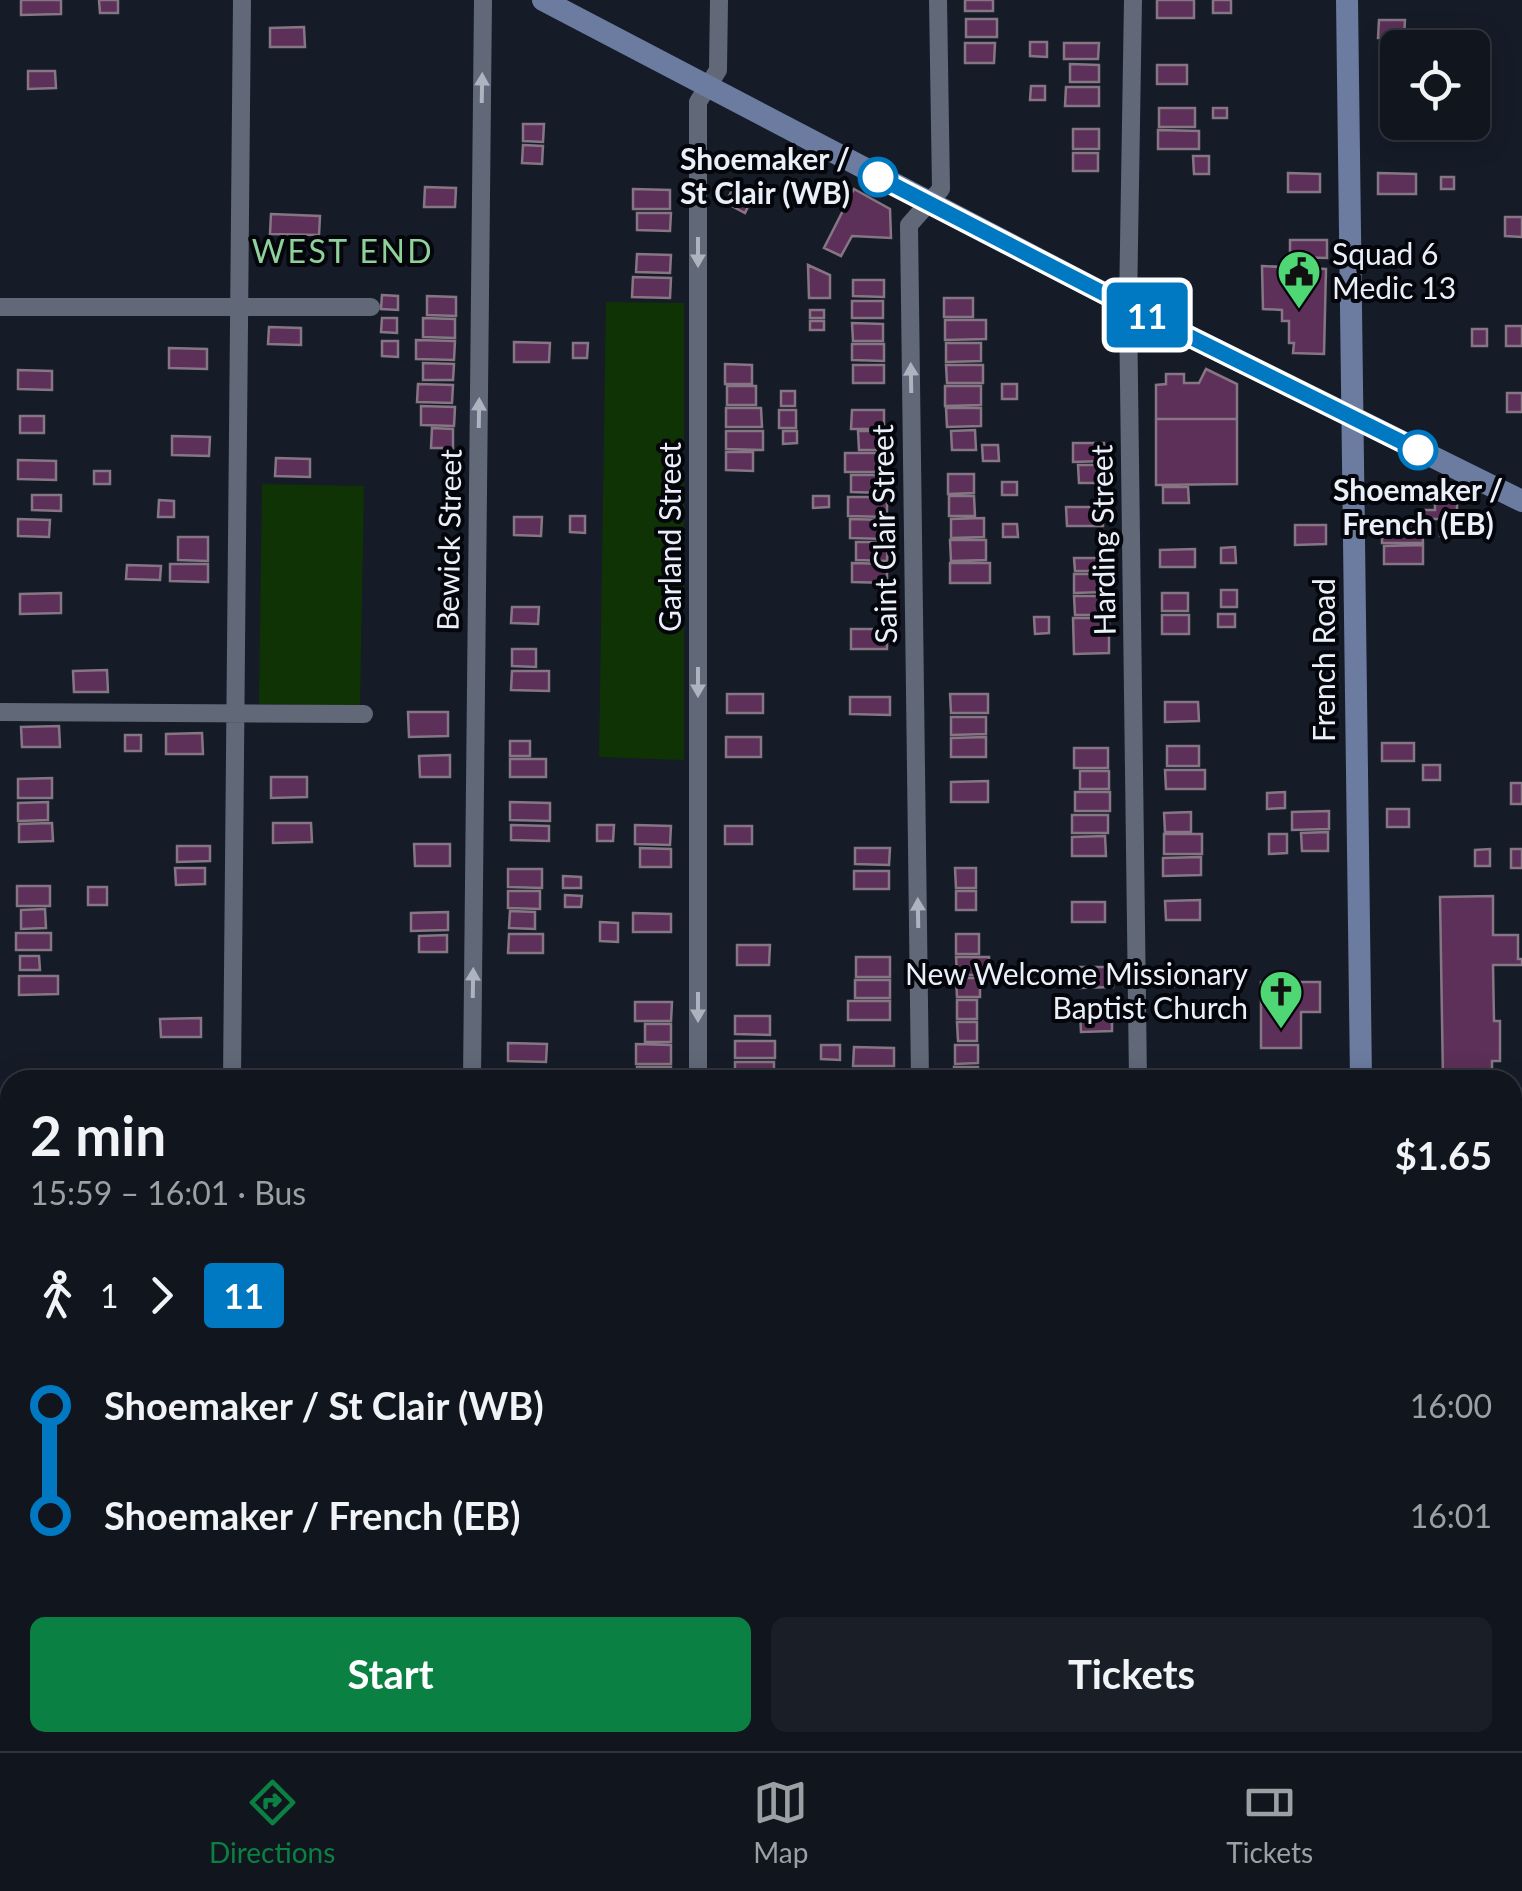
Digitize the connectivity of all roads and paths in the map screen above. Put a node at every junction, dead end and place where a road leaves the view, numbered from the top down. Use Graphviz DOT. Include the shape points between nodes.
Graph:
graph roads {
  1 [pos="242,0"];
  2 [pos="483,0"];
  3 [pos="543,0"];
  4 [pos="719,0"];
  5 [pos="938,0"];
  6 [pos="1134,0"];
  7 [pos="1347,0"];
  8 [pos="708,88"];
  9 [pos="928,203"];
  10 [pos="371,306"];
  11 [pos="1128,306"];
  12 [pos="240,307"];
  13 [pos="0,308"];
  14 [pos="1354,418"];
  15 [pos="1522,502"];
  16 [pos="0,712"];
  17 [pos="236,714"];
  18 [pos="364,714"];
  19 [pos="232,1070"];
  20 [pos="472,1070"];
  21 [pos="698,1070"];
  22 [pos="920,1070"];
  23 [pos="1138,1070"];
  24 [pos="1361,1070"];
  1 -- 12 [label="street"];
  20 -- 2 [label="street, Bewick Street, one-way"];
  3 -- 8 [label="street"];
  4 -- 8 [label="street, Garland Street" via="718,70"];
  5 -- 9 [label="street, Saint Clair Street" via="941,189"];
  6 -- 11 [label="street, Harding Street"];
  7 -- 14 [label="street, French Road"];
  8 -- 9 [label="street"];
  8 -- 21 [label="street, Garland Street, one-way" via="698,102"];
  9 -- 11 [label="street"];
  22 -- 9 [label="street, Saint Clair Street, one-way" via="909,225"];
  10 -- 12 [label="street"];
  11 -- 14 [label="street"];
  11 -- 23 [label="street, Harding Street"];
  12 -- 13 [label="street"];
  12 -- 17 [label="street"];
  14 -- 15 [label="street"];
  14 -- 24 [label="street, French Road"];
  16 -- 17 [label="street"];
  17 -- 18 [label="street"];
  17 -- 19 [label="street"];
}
